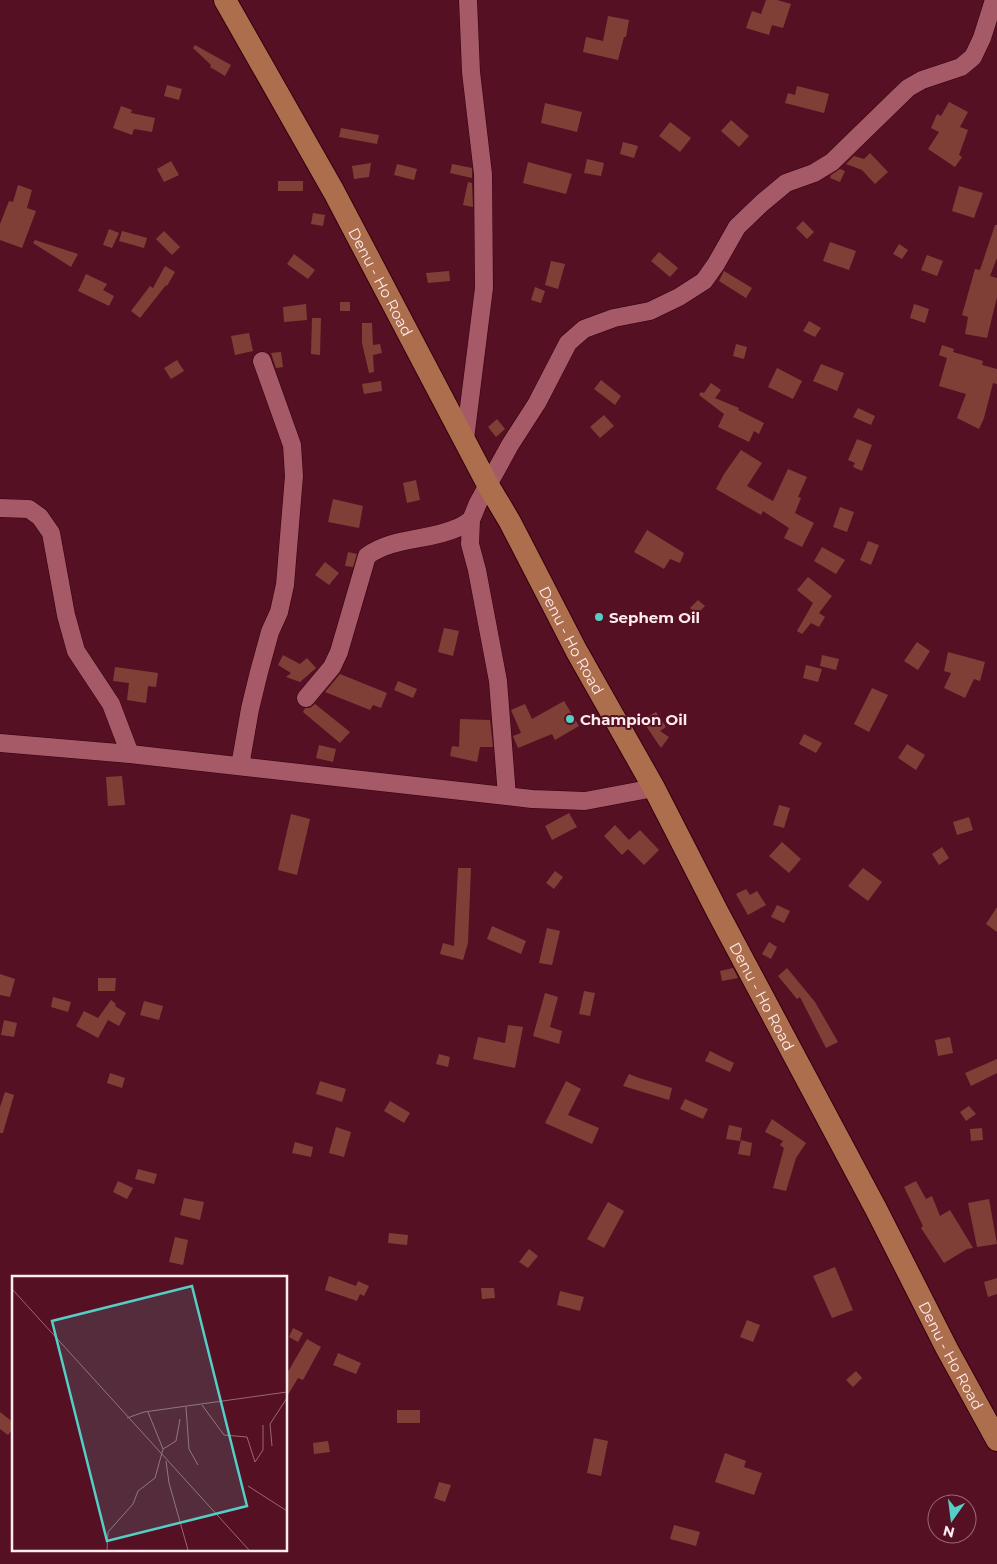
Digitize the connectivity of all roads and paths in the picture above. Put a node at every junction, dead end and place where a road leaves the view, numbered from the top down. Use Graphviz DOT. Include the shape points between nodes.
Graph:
graph roads {
  1 [pos="225,0"];
  2 [pos="468,0"];
  3 [pos="994,0"];
  4 [pos="262,361"];
  5 [pos="465,439"];
  6 [pos="488,484"];
  7 [pos="0,508"];
  8 [pos="471,520"];
  9 [pos="306,698"];
  10 [pos="0,742"];
  11 [pos="130,754"];
  12 [pos="240,766"];
  13 [pos="654,788"];
  14 [pos="507,796"];
  15 [pos="997,1440"];
  1 -- 5 [label="main road, Denu - Ho Road" via="334,192"];
  2 -- 5 [label="street" via="471,72 483,174 484,288"];
  3 -- 6 [label="street" via="973,57 961,67 908,88 832,162 786,183 737,227 704,281 650,311 614,318 584,329 568,343 537,403"];
  4 -- 12 [label="street" via="292,445 294,476 280,612 270,632 259,672"];
  5 -- 6 [label="main road, Denu - Ho Road"];
  6 -- 8 [label="street"];
  6 -- 13 [label="main road, Denu - Ho Road"];
  7 -- 11 [label="street" via="29,509 40,517 51,534 76,651 111,704"];
  8 -- 9 [label="street" via="457,528 390,545 366,556 339,652 332,667"];
  8 -- 14 [label="street" via="470,544 498,681"];
  10 -- 11 [label="street"];
  11 -- 12 [label="street"];
  12 -- 14 [label="street"];
  13 -- 14 [label="street" via="585,801"];
  13 -- 15 [label="main road, Denu - Ho Road"];
}
